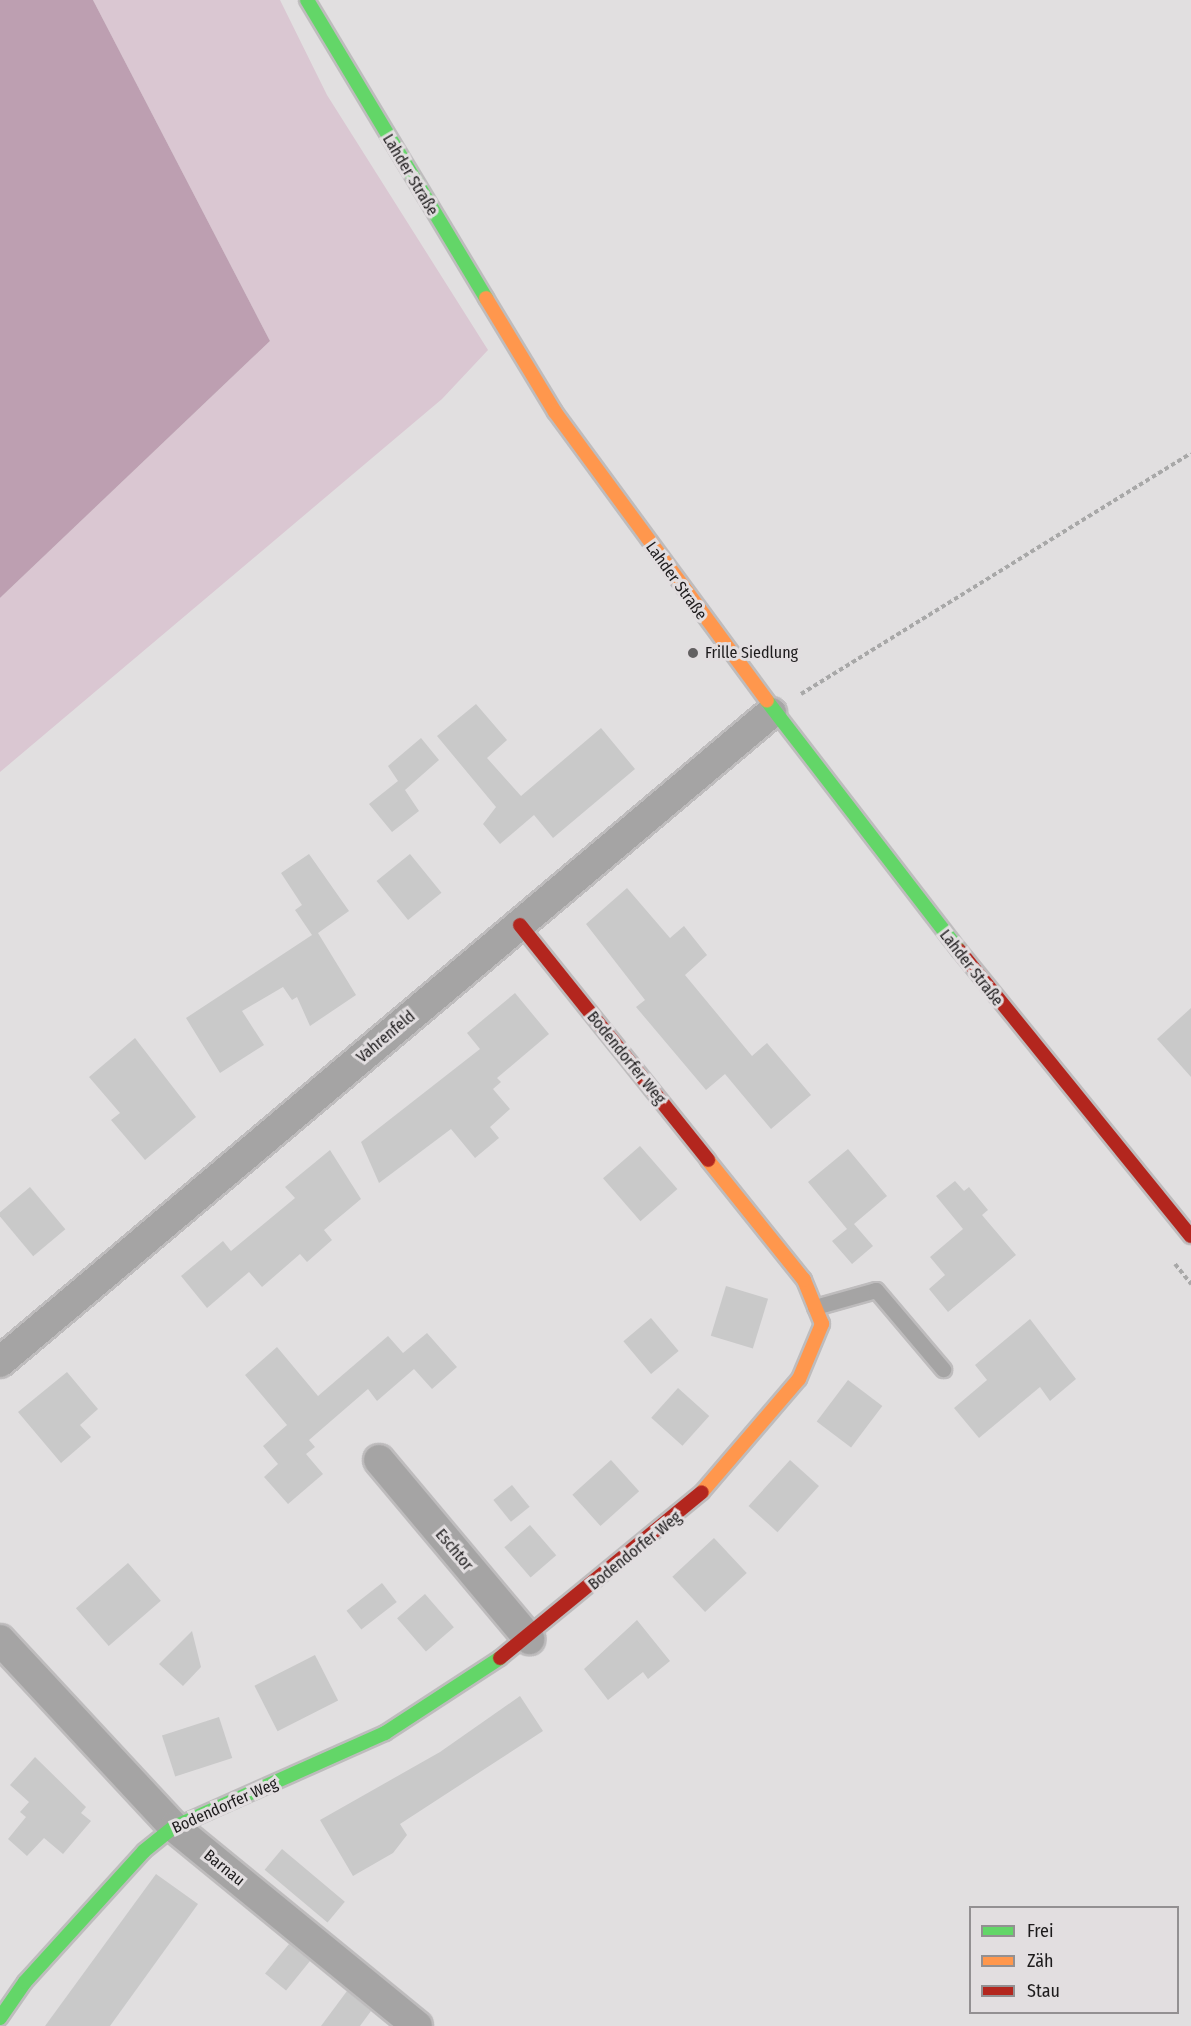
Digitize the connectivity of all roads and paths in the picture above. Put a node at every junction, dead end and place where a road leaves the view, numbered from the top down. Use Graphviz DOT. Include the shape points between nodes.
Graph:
graph roads {
  1 [pos="307,0"];
  2 [pos="1191,453"];
  3 [pos="771,713"];
  4 [pos="520,925"];
  5 [pos="1191,1207"];
  6 [pos="1175,1217"];
  7 [pos="1191,1236"];
  8 [pos="815,1307"];
  9 [pos="0,1362"];
  10 [pos="943,1369"];
  11 [pos="379,1460"];
  12 [pos="529,1639"];
  13 [pos="0,1640"];
  14 [pos="174,1827"];
  15 [pos="0,2018"];
  16 [pos="417,2026"];
  1 -- 3 [label="street, Lahder Straße" via="555,412"];
  2 -- 3 [label="path"];
  3 -- 4 [label="street, Vahrenfeld"];
  3 -- 6 [label="street, Lahder Straße" via="1053,1071"];
  4 -- 8 [label="street, Bodendorfer Weg" via="804,1280"];
  4 -- 9 [label="street, Vahrenfeld"];
  5 -- 6 [label="lane"];
  6 -- 7 [label="street, Lahder Straße"];
  8 -- 10 [label="lane" via="876,1290"];
  8 -- 12 [label="street, Bodendorfer Weg" via="822,1324 799,1379 692,1504"];
  11 -- 12 [label="street, Eschtor"];
  12 -- 14 [label="street, Bodendorfer Weg" via="385,1733"];
  13 -- 14 [label="street, Barnau"];
  14 -- 15 [label="street, Bodendorfer Weg" via="144,1851 25,1982"];
  14 -- 16 [label="street, Barnau"];
}
